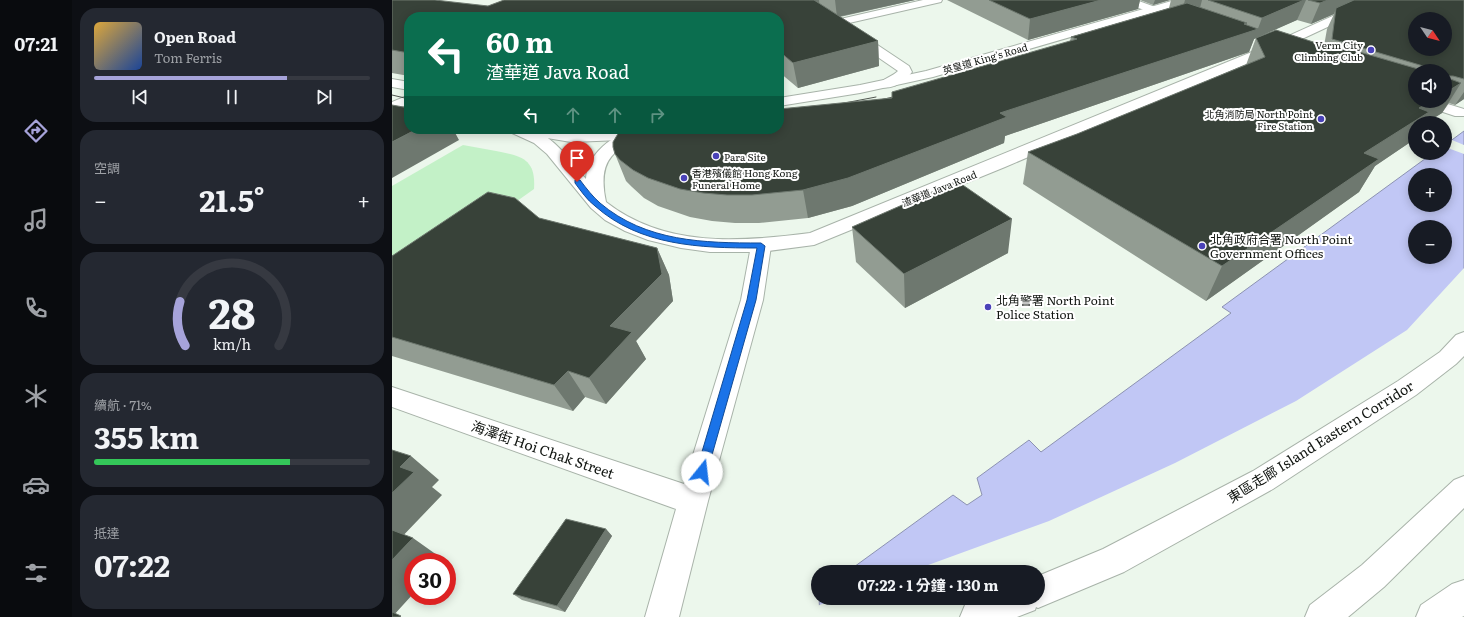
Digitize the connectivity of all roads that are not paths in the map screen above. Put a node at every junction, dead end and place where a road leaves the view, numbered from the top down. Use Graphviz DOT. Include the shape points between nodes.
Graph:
graph roads {
  1 [pos="937,0"];
  2 [pos="1126,0"];
  3 [pos="1187,0"];
  4 [pos="1376,0"];
  5 [pos="1153,10"];
  6 [pos="1159,27"];
  7 [pos="1260,47"];
  8 [pos="1289,57"];
  9 [pos="392,83"];
  10 [pos="886,84"];
  11 [pos="404,85"];
  12 [pos="784,101"];
  13 [pos="404,102"];
  14 [pos="392,108"];
  15 [pos="1445,108"];
  16 [pos="404,111"];
  17 [pos="1460,113"];
  18 [pos="526,134"];
  19 [pos="553,134"];
  20 [pos="619,134"];
  21 [pos="645,134"];
  22 [pos="597,204"];
  23 [pos="761,246"];
  24 [pos="1464,341"];
  25 [pos="392,397"];
  26 [pos="1464,489"];
  27 [pos="693,501"];
  28 [pos="1045,589"];
  29 [pos="1464,596"];
  30 [pos="1006,605"];
  31 [pos="662,617"];
  32 [pos="978,617"];
  33 [pos="1322,617"];
  34 [pos="1433,617"];
  1 -- 10 [label="main road" via="832,21 904,69 902,76"];
  2 -- 5 [label="main road"];
  3 -- 5 [label="main road, 英皇道 King's Road"];
  4 -- 7 [label="main road, 渣華道 Java Road"];
  5 -- 6 [label="main road" via="1185,20"];
  5 -- 10 [label="main road, 英皇道 King's Road" via="938,72"];
  7 -- 8 [label="main road"];
  7 -- 23 [label="main road, 渣華道 Java Road" via="816,238"];
  9 -- 11 [label="main road"];
  10 -- 12 [label="main road, 英皇道 King's Road"];
  13 -- 14 [label="main road"];
  14 -- 16 [label="main road"];
  15 -- 17 [label="main road"];
  18 -- 22 [label="main road, 渣華道 Java Road" via="540,140 553,151"];
  19 -- 20 [label="main road" via="571,137"];
  21 -- 22 [label="main road" via="612,146 597,164 593,176 593,189"];
  22 -- 23 [label="main road, 渣華道 Java Road" via="612,216 655,236 710,246"];
  23 -- 27 [label="main road" via="753,296"];
  24 -- 28 [label="main road, 東區走廊 Island Eastern Corridor" via="1448,358 1407,388 1263,480 1113,561"];
  25 -- 27 [label="main road, 海澤街 Hoi Chak Street"];
  26 -- 33 [label="main road" via="1374,576"];
  27 -- 31 [label="main road"];
  29 -- 34 [label="main road"];
  30 -- 32 [label="main road"];
}
